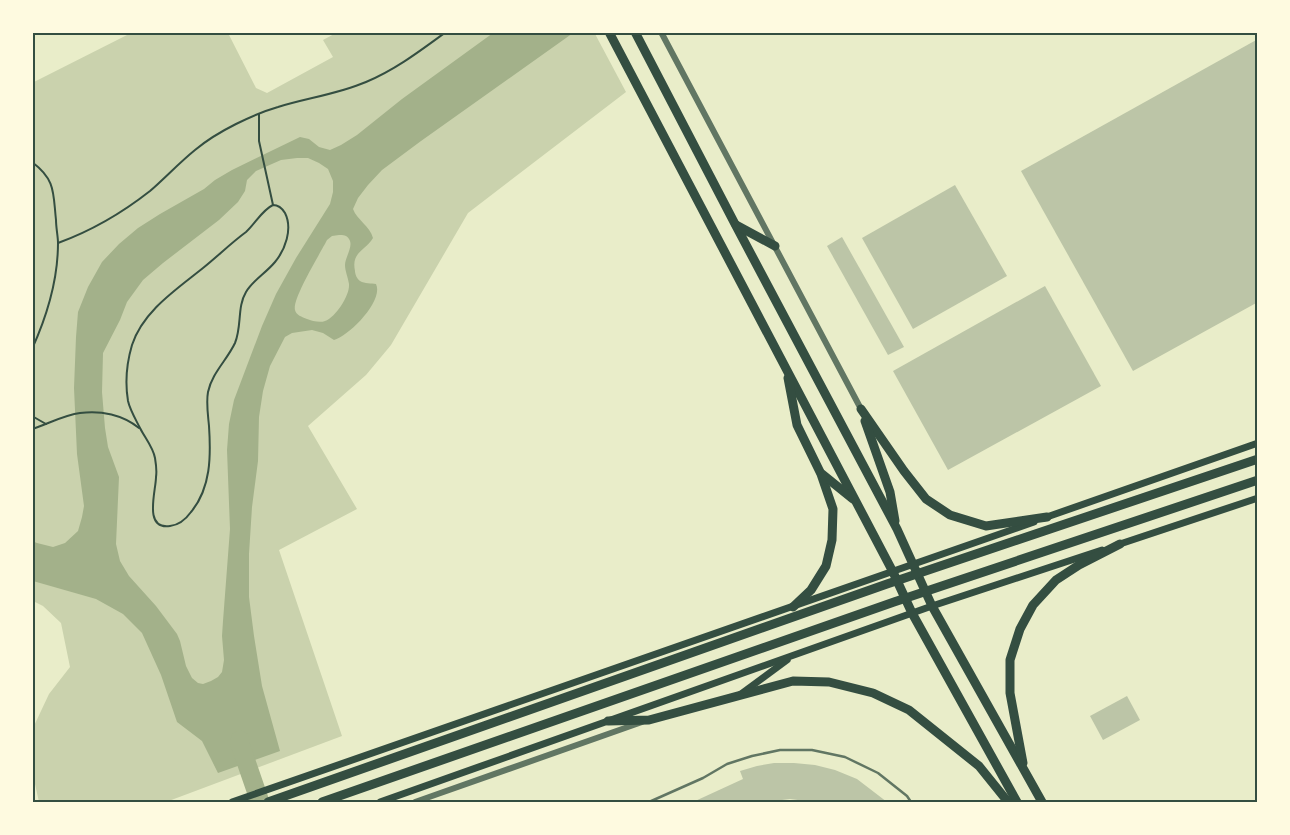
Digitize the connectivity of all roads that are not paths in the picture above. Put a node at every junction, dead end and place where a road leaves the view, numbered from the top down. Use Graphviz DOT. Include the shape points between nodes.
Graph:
graph roads {
  1 [pos="610,32"];
  2 [pos="635,32"];
  3 [pos="661,32"];
  4 [pos="735,224"];
  5 [pos="775,246"];
  6 [pos="786,368"];
  7 [pos="861,409"];
  8 [pos="1258,443"];
  9 [pos="1258,459"];
  10 [pos="822,474"];
  11 [pos="1258,480"];
  12 [pos="1258,498"];
  13 [pos="856,501"];
  14 [pos="1047,517"];
  15 [pos="897,530"];
  16 [pos="1120,544"];
  17 [pos="913,564"];
  18 [pos="893,572"];
  19 [pos="932,606"];
  20 [pos="793,607"];
  21 [pos="912,613"];
  22 [pos="793,656"];
  23 [pos="739,696"];
  24 [pos="649,720"];
  25 [pos="608,721"];
  26 [pos="1024,770"];
  27 [pos="232,802"];
  28 [pos="268,802"];
  29 [pos="322,802"];
  30 [pos="380,802"];
  31 [pos="415,802"];
  32 [pos="649,802"];
  33 [pos="911,802"];
  34 [pos="1008,802"];
  35 [pos="1017,802"];
  36 [pos="1042,802"];
  1 -- 6 [label="highway"];
  2 -- 4 [label="highway"];
  3 -- 5 [label="street"];
  4 -- 5 [label="highway"];
  4 -- 15 [label="highway"];
  5 -- 7 [label="street"];
  6 -- 10 [label="highway" via="797,425"];
  6 -- 13 [label="highway"];
  7 -- 14 [label="highway" via="926,499 950,515 986,526"];
  7 -- 15 [label="highway" via="890,492"];
  8 -- 14 [label="main road"];
  9 -- 28 [label="highway" via="887,584"];
  10 -- 13 [label="highway"];
  10 -- 20 [label="highway" via="832,509 832,540 826,566 811,590"];
  11 -- 29 [label="highway" via="894,602"];
  12 -- 16 [label="main road"];
  13 -- 18 [label="highway"];
  14 -- 17 [label="main road"];
  15 -- 17 [label="highway"];
  16 -- 19 [label="main road"];
  16 -- 26 [label="highway" via="1056,580 1033,605 1020,629 1010,660 1010,693"];
  17 -- 18 [label="main road"];
  17 -- 19 [label="highway"];
  18 -- 20 [label="main road"];
  18 -- 21 [label="highway"];
  19 -- 21 [label="main road"];
  19 -- 26 [label="highway"];
  20 -- 27 [label="main road"];
  21 -- 22 [label="main road"];
  21 -- 35 [label="highway"];
  22 -- 23 [label="main road"];
  22 -- 25 [label="main road"];
  23 -- 24 [label="highway"];
  23 -- 34 [label="highway" via="793,681 829,682 873,693 909,710 979,766"];
  24 -- 25 [label="highway"];
  24 -- 31 [label="street"];
  25 -- 30 [label="main road"];
  26 -- 36 [label="highway"];
  32 -- 33 [label="lane" via="728,764 780,750 812,750 845,757 878,773 908,796"];
}
